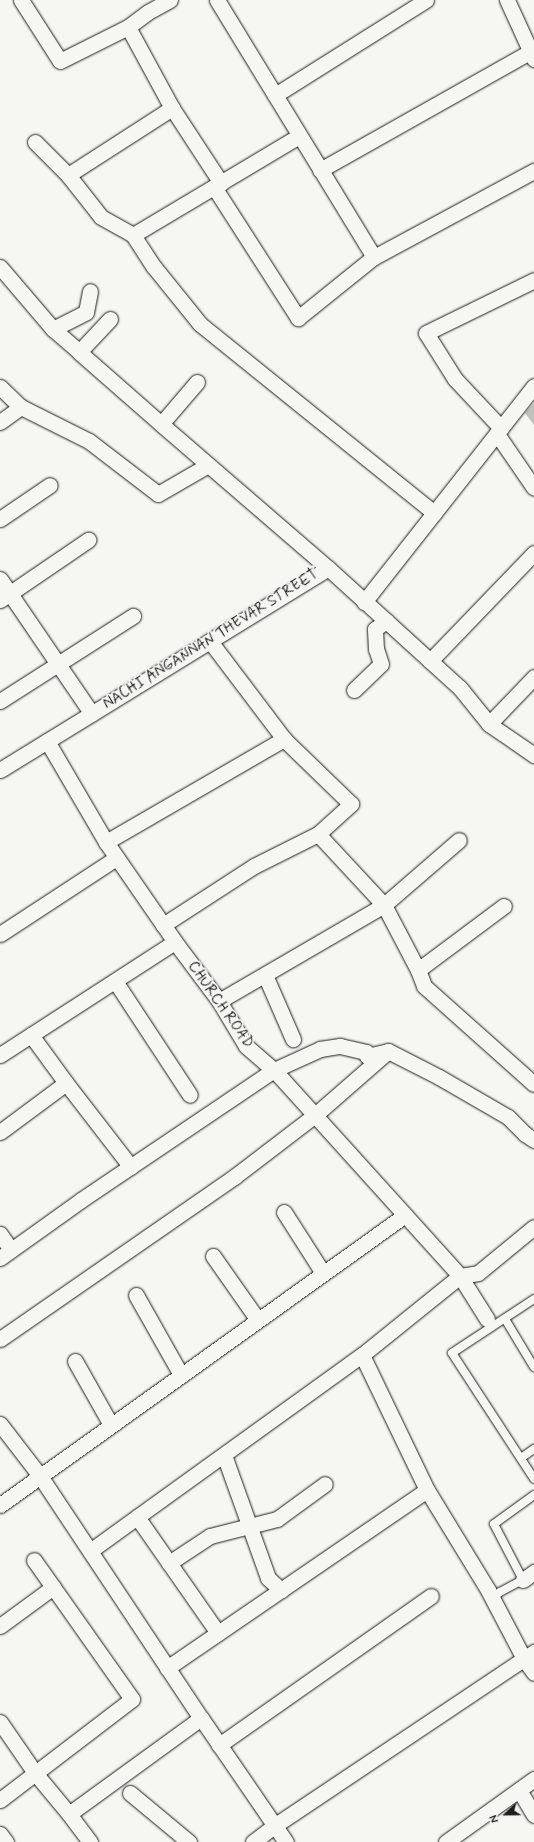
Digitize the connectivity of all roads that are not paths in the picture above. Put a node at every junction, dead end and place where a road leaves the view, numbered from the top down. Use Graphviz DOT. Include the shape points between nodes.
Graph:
graph roads {
  1 [pos="21,0"];
  2 [pos="170,0"];
  3 [pos="217,0"];
  4 [pos="426,0"];
  5 [pos="506,0"];
  6 [pos="128,27"];
  7 [pos="533,55"];
  8 [pos="275,95"];
  9 [pos="172,108"];
  10 [pos="299,136"];
  11 [pos="35,142"];
  12 [pos="320,170"];
  13 [pos="534,171"];
  14 [pos="68,175"];
  15 [pos="217,185"];
  16 [pos="133,235"];
  17 [pos="374,257"];
  18 [pos="0,267"];
  19 [pos="534,280"];
  20 [pos="90,291"];
  21 [pos="110,319"];
  22 [pos="53,329"];
  23 [pos="79,352"];
  24 [pos="197,382"];
  25 [pos="534,386"];
  26 [pos="0,387"];
  27 [pos="21,407"];
  28 [pos="0,422"];
  29 [pos="161,424"];
  30 [pos="499,431"];
  31 [pos="208,465"];
  32 [pos="50,485"];
  33 [pos="534,488"];
  34 [pos="434,513"];
  35 [pos="0,519"];
  36 [pos="88,540"];
  37 [pos="534,553"];
  38 [pos="328,568"];
  39 [pos="0,580"];
  40 [pos="5,596"];
  41 [pos="364,602"];
  42 [pos="133,616"];
  43 [pos="386,621"];
  44 [pos="210,641"];
  45 [pos="430,661"];
  46 [pos="58,664"];
  47 [pos="534,677"];
  48 [pos="354,690"];
  49 [pos="0,701"];
  50 [pos="92,714"];
  51 [pos="489,724"];
  52 [pos="284,739"];
  53 [pos="47,742"];
  54 [pos="534,755"];
  55 [pos="0,770"];
  56 [pos="318,834"];
  57 [pos="459,840"];
  58 [pos="106,842"];
  59 [pos="116,858"];
  60 [pos="384,905"];
  61 [pos="504,906"];
  62 [pos="163,925"];
  63 [pos="0,934"];
  64 [pos="175,942"];
  65 [pos="418,970"];
  66 [pos="265,975"];
  67 [pos="115,981"];
  68 [pos="219,1001"];
  69 [pos="31,1035"];
  70 [pos="293,1039"];
  71 [pos="388,1051"];
  72 [pos="0,1055"];
  73 [pos="274,1070"];
  74 [pos="66,1083"];
  75 [pos="534,1084"];
  76 [pos="190,1095"];
  77 [pos="315,1115"];
  78 [pos="0,1132"];
  79 [pos="531,1132"];
  80 [pos="131,1167"];
  81 [pos="284,1212"];
  82 [pos="405,1215"];
  83 [pos="534,1227"];
  84 [pos="0,1234"];
  85 [pos="6,1254"];
  86 [pos="213,1256"];
  87 [pos="323,1273"];
  88 [pos="460,1276"];
  89 [pos="136,1295"];
  90 [pos="534,1299"];
  91 [pos="505,1318"];
  92 [pos="258,1320"];
  93 [pos="490,1323"];
  94 [pos="0,1339"];
  95 [pos="362,1355"];
  96 [pos="75,1361"];
  97 [pos="534,1367"];
  98 [pos="181,1375"];
  99 [pos="0,1424"];
  100 [pos="111,1425"];
  101 [pos="534,1449"];
  102 [pos="224,1455"];
  103 [pos="521,1458"];
  104 [pos="40,1476"];
  105 [pos="534,1479"];
  106 [pos="325,1484"];
  107 [pos="427,1490"];
  108 [pos="534,1495"];
  109 [pos="0,1505"];
  110 [pos="137,1517"];
  111 [pos="249,1525"];
  112 [pos="90,1551"];
  113 [pos="34,1560"];
  114 [pos="169,1563"];
  115 [pos="528,1576"];
  116 [pos="53,1587"];
  117 [pos="281,1590"];
  118 [pos="431,1596"];
  119 [pos="493,1598"];
  120 [pos="0,1626"];
  121 [pos="218,1633"];
  122 [pos="529,1655"];
  123 [pos="167,1668"];
  124 [pos="534,1673"];
  125 [pos="201,1718"];
  126 [pos="0,1722"];
  127 [pos="219,1745"];
  128 [pos="35,1773"];
  129 [pos="534,1779"];
  130 [pos="519,1790"];
  131 [pos="130,1793"];
  132 [pos="0,1800"];
  133 [pos="69,1814"];
  134 [pos="534,1815"];
  135 [pos="274,1826"];
  136 [pos="0,1834"];
  137 [pos="6,1842"];
  138 [pos="90,1842"];
  139 [pos="189,1842"];
  140 [pos="253,1842"];
  141 [pos="286,1842"];
  142 [pos="446,1842"];
  1 -- 6 [label="street" via="60,62"];
  2 -- 6 [label="street"];
  3 -- 8 [label="street"];
  4 -- 8 [label="street"];
  5 -- 7 [label="street"];
  6 -- 9 [label="street"];
  7 -- 12 [label="street"];
  8 -- 10 [label="street"];
  9 -- 14 [label="street"];
  9 -- 15 [label="street"];
  10 -- 12 [label="street"];
  10 -- 15 [label="street"];
  11 -- 14 [label="street"];
  12 -- 17 [label="street"];
  13 -- 17 [label="street"];
  14 -- 16 [label="street" via="101,217"];
  15 -- 16 [label="street"];
  15 -- 17 [label="street" via="298,318"];
  16 -- 34 [label="street" via="154,267 200,324"];
  18 -- 22 [label="street"];
  19 -- 30 [label="street" via="426,333 455,379"];
  20 -- 22 [label="street" via="86,312"];
  21 -- 23 [label="street"];
  22 -- 23 [label="street"];
  23 -- 29 [label="street"];
  24 -- 29 [label="street"];
  25 -- 30 [label="street"];
  26 -- 27 [label="street"];
  27 -- 28 [label="street"];
  27 -- 31 [label="street" via="89,441 158,494"];
  29 -- 31 [label="street"];
  30 -- 33 [label="street"];
  30 -- 34 [label="street"];
  31 -- 38 [label="street"];
  32 -- 35 [label="street"];
  34 -- 41 [label="street"];
  36 -- 40 [label="street"];
  37 -- 45 [label="street"];
  38 -- 41 [label="street, NACHI ANGANNAN THEVAR STREET"];
  38 -- 44 [label="street, NACHI ANGANNAN THEVAR STREET"];
  39 -- 40 [label="street"];
  40 -- 46 [label="street"];
  41 -- 43 [label="street, NACHI ANGANNAN THEVAR STREET"];
  42 -- 46 [label="street"];
  43 -- 45 [label="street, NACHI ANGANNAN THEVAR STREET"];
  43 -- 48 [label="street" via="374,629 380,664"];
  44 -- 50 [label="street, NACHI ANGANNAN THEVAR STREET"];
  44 -- 52 [label="street"];
  45 -- 51 [label="street, NACHI ANGANNAN THEVAR STREET" via="460,688"];
  46 -- 49 [label="street"];
  46 -- 50 [label="street"];
  47 -- 51 [label="street"];
  50 -- 53 [label="street, NACHI ANGANNAN THEVAR STREET"];
  51 -- 54 [label="street, NACHI ANGANNAN THEVAR STREET"];
  52 -- 56 [label="street" via="352,804"];
  52 -- 58 [label="street"];
  53 -- 55 [label="street, NACHI ANGANNAN THEVAR STREET"];
  53 -- 58 [label="street, CHURCH ROAD"];
  56 -- 60 [label="street"];
  56 -- 62 [label="street" via="254,866"];
  57 -- 60 [label="street"];
  58 -- 59 [label="street, CHURCH ROAD"];
  59 -- 62 [label="street, CHURCH ROAD"];
  59 -- 63 [label="street"];
  60 -- 65 [label="street"];
  60 -- 66 [label="street"];
  61 -- 65 [label="street"];
  62 -- 64 [label="street, CHURCH ROAD"];
  64 -- 67 [label="street"];
  64 -- 68 [label="street, CHURCH ROAD"];
  65 -- 75 [label="street" via="424,986"];
  66 -- 68 [label="street"];
  66 -- 70 [label="street"];
  67 -- 69 [label="street"];
  67 -- 76 [label="street"];
  68 -- 73 [label="street, CHURCH ROAD" via="246,1046"];
  69 -- 72 [label="street"];
  69 -- 74 [label="street"];
  71 -- 73 [label="street" via="368,1056 366,1052 340,1046 320,1049"];
  71 -- 77 [label="street"];
  71 -- 79 [label="street" via="439,1077"];
  73 -- 77 [label="street, CHURCH ROAD"];
  73 -- 80 [label="street"];
  74 -- 78 [label="street"];
  74 -- 80 [label="street"];
  77 -- 82 [label="street, CHURCH ROAD"];
  77 -- 94 [label="street" via="234,1177"];
  80 -- 85 [label="street"];
  81 -- 87 [label="street"];
  82 -- 87 [label="street"];
  82 -- 88 [label="street, CHURCH ROAD"];
  83 -- 88 [label="street" via="478,1273"];
  84 -- 85 [label="street"];
  86 -- 92 [label="street"];
  87 -- 92 [label="street"];
  88 -- 93 [label="street, CHURCH ROAD"];
  88 -- 95 [label="street"];
  89 -- 98 [label="street"];
  90 -- 91 [label="lane"];
  91 -- 93 [label="lane"];
  91 -- 97 [label="lane"];
  92 -- 98 [label="street"];
  93 -- 103 [label="lane" via="452,1353"];
  95 -- 102 [label="street"];
  95 -- 107 [label="street"];
  96 -- 100 [label="street"];
  98 -- 100 [label="street"];
  99 -- 104 [label="street"];
  100 -- 104 [label="street"];
  101 -- 103 [label="lane"];
  102 -- 110 [label="street"];
  102 -- 111 [label="street"];
  103 -- 105 [label="lane"];
  104 -- 109 [label="street"];
  104 -- 112 [label="street"];
  106 -- 111 [label="street" via="277,1520"];
  107 -- 117 [label="street"];
  107 -- 119 [label="street"];
  108 -- 115 [label="lane" via="494,1524"];
  110 -- 112 [label="street"];
  110 -- 114 [label="street"];
  111 -- 114 [label="street" via="210,1536"];
  111 -- 117 [label="street" via="268,1578"];
  112 -- 123 [label="street"];
  113 -- 116 [label="street"];
  114 -- 121 [label="street"];
  115 -- 119 [label="lane"];
  116 -- 120 [label="street"];
  116 -- 128 [label="street" via="132,1699"];
  117 -- 121 [label="street"];
  118 -- 127 [label="street"];
  119 -- 122 [label="street"];
  121 -- 123 [label="street"];
  122 -- 124 [label="street"];
  122 -- 135 [label="street"];
  123 -- 125 [label="street"];
  125 -- 127 [label="street"];
  125 -- 133 [label="street"];
  126 -- 128 [label="street"];
  127 -- 135 [label="street"];
  128 -- 132 [label="street"];
  128 -- 133 [label="street"];
  129 -- 130 [label="street"];
  130 -- 134 [label="street"];
  130 -- 142 [label="street"];
  131 -- 139 [label="street"];
  133 -- 138 [label="street"];
  135 -- 140 [label="street"];
  135 -- 141 [label="street"];
  136 -- 137 [label="street"];
}
